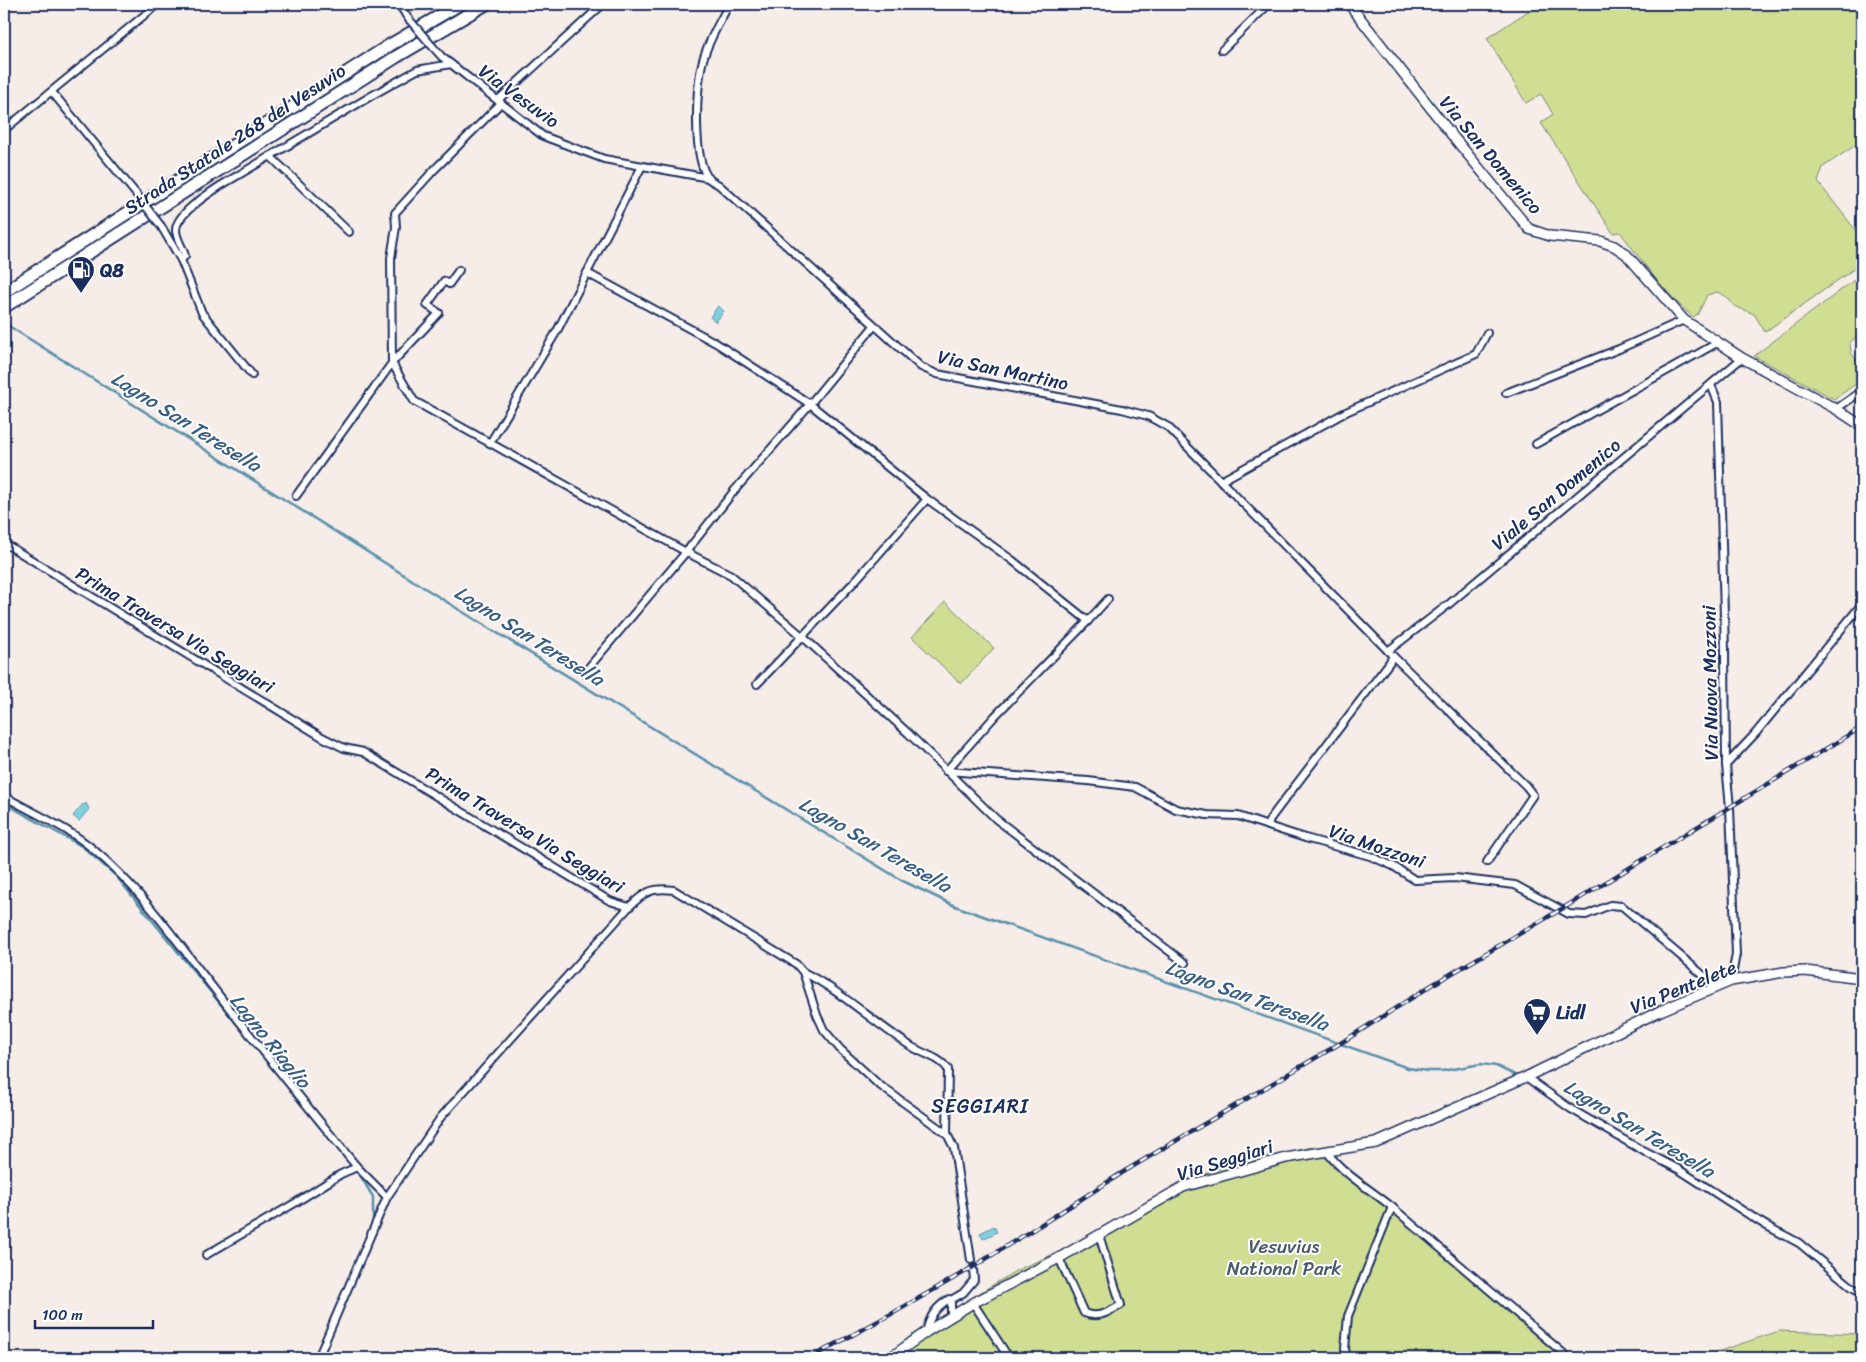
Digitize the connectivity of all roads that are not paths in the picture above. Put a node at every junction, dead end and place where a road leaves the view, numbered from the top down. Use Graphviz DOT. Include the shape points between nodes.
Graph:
graph roads {
  1 [pos="158,4"];
  2 [pos="401,4"];
  3 [pos="460,4"];
  4 [pos="486,4"];
  5 [pos="603,4"];
  6 [pos="729,4"];
  7 [pos="1270,4"];
  8 [pos="1349,4"];
  9 [pos="1222,50"];
  10 [pos="451,64"];
  11 [pos="52,92"];
  12 [pos="500,101"];
  13 [pos="4,130"];
  14 [pos="270,156"];
  15 [pos="642,166"];
  16 [pos="709,178"];
  17 [pos="350,232"];
  18 [pos="181,260"];
  19 [pos="460,270"];
  20 [pos="587,273"];
  21 [pos="4,292"];
  22 [pos="4,307"];
  23 [pos="1684,320"];
  24 [pos="874,326"];
  25 [pos="1486,333"];
  26 [pos="1717,343"];
  27 [pos="1742,358"];
  28 [pos="392,363"];
  29 [pos="252,375"];
  30 [pos="1711,385"];
  31 [pos="1862,391"];
  32 [pos="1506,393"];
  33 [pos="810,404"];
  34 [pos="1836,409"];
  35 [pos="1862,426"];
  36 [pos="490,443"];
  37 [pos="1536,444"];
  38 [pos="1221,481"];
  39 [pos="296,496"];
  40 [pos="927,499"];
  41 [pos="4,543"];
  42 [pos="686,552"];
  43 [pos="1108,599"];
  44 [pos="1862,604"];
  45 [pos="1088,621"];
  46 [pos="802,636"];
  47 [pos="1391,653"];
  48 [pos="584,673"];
  49 [pos="757,684"];
  50 [pos="1726,765"];
  51 [pos="946,771"];
  52 [pos="4,796"];
  53 [pos="1268,826"];
  54 [pos="1487,862"];
  55 [pos="629,907"];
  56 [pos="1185,963"];
  57 [pos="803,972"];
  58 [pos="1862,978"];
  59 [pos="1731,982"];
  60 [pos="1717,987"];
  61 [pos="1526,1077"];
  62 [pos="947,1134"];
  63 [pos="1328,1152"];
  64 [pos="357,1167"];
  65 [pos="387,1197"];
  66 [pos="1392,1207"];
  67 [pos="1100,1235"];
  68 [pos="206,1255"];
  69 [pos="1059,1258"];
  70 [pos="971,1260"];
  71 [pos="973,1270"];
  72 [pos="1862,1293"];
  73 [pos="952,1300"];
  74 [pos="973,1303"];
  75 [pos="951,1317"];
  76 [pos="926,1332"];
  77 [pos="318,1358"];
  78 [pos="890,1358"];
  79 [pos="1009,1358"];
  80 [pos="1347,1358"];
  81 [pos="1566,1358"];
  1 -- 11 [label="street"];
  2 -- 10 [label="street, Via Vesuvio, bridge" via="408,17"];
  3 -- 21 [label="highway, Strada Statale 268 del Vesuvio"];
  4 -- 22 [label="highway, Strada Statale 268 del Vesuvio" via="396,57"];
  5 -- 12 [label="street"];
  6 -- 16 [label="street, Via San Martino" via="703,59 699,78 700,157"];
  7 -- 9 [label="street"];
  8 -- 23 [label="main road, Via San Domenico" via="1529,228 1550,236 1600,241 1614,246 1626,254"];
  10 -- 12 [label="street, Via Vesuvio"];
  10 -- 14 [label="street" via="417,70"];
  11 -- 13 [label="street"];
  11 -- 18 [label="street, bridge" via="137,194"];
  12 -- 15 [label="street, Via Vesuvio" via="542,136 604,159"];
  12 -- 28 [label="street" via="395,213 391,258"];
  14 -- 17 [label="street"];
  14 -- 18 [label="street" via="197,202 179,220 176,230 185,256"];
  15 -- 16 [label="street, Via Vesuvio"];
  15 -- 20 [label="street"];
  16 -- 24 [label="street, Via San Martino"];
  18 -- 29 [label="street" via="202,313"];
  19 -- 28 [label="street" via="449,284 444,281 427,305 438,313"];
  20 -- 33 [label="street" via="716,343"];
  20 -- 36 [label="street" via="557,331"];
  23 -- 26 [label="main road, Via San Domenico"];
  23 -- 32 [label="street"];
  24 -- 33 [label="street"];
  24 -- 38 [label="street, Via San Martino" via="921,367 937,374 1122,408 1148,416 1168,427"];
  25 -- 38 [label="street" via="1476,354 1346,412"];
  26 -- 27 [label="main road, Via San Domenico"];
  26 -- 37 [label="street"];
  27 -- 30 [label="street, Viale San Domenico"];
  27 -- 34 [label="main road, Via San Domenico"];
  28 -- 36 [label="street" via="414,401"];
  28 -- 39 [label="street"];
  30 -- 47 [label="street, Viale San Domenico"];
  30 -- 50 [label="street, Via Nuova Mozzoni" via="1718,402"];
  31 -- 34 [label="street"];
  33 -- 40 [label="street"];
  33 -- 42 [label="street"];
  34 -- 35 [label="main road, Via San Domenico"];
  36 -- 42 [label="street"];
  38 -- 47 [label="street, Via San Martino"];
  40 -- 45 [label="street" via="1012,560"];
  40 -- 46 [label="street"];
  41 -- 55 [label="street, Prima Traversa Via Seggiari" via="322,737 344,748 363,752 610,901"];
  42 -- 46 [label="street" via="732,575"];
  42 -- 48 [label="street"];
  43 -- 45 [label="street"];
  44 -- 50 [label="street"];
  45 -- 51 [label="street"];
  46 -- 49 [label="street"];
  46 -- 51 [label="street"];
  47 -- 53 [label="street" via="1389,663 1274,813"];
  47 -- 54 [label="street, Via San Martino" via="1533,795"];
  50 -- 59 [label="street, Via Nuova Mozzoni" via="1736,954"];
  51 -- 53 [label="street, Via Mozzoni" via="1135,787 1176,809 1238,816"];
  51 -- 56 [label="street" via="996,819"];
  52 -- 64 [label="street" via="80,839 128,883"];
  53 -- 60 [label="street, Via Mozzoni" via="1376,858 1416,880 1455,878 1515,885 1569,914 1586,914 1610,905 1622,906"];
  55 -- 57 [label="street, Prima Traversa Via Seggiari" via="649,891 660,888 674,890 796,964"];
  55 -- 65 [label="street" via="441,1117"];
  57 -- 62 [label="street" via="820,1023 840,1049 878,1084"];
  57 -- 62 [label="street, Prima Traversa Via Seggiari" via="820,980 910,1046 943,1062 948,1069"];
  58 -- 59 [label="main road, Via Pentelete" via="1805,971"];
  59 -- 60 [label="main road, Via Pentelete"];
  60 -- 61 [label="main road, Via Pentelete" via="1660,1011"];
  61 -- 63 [label="main road, Via Seggiari" via="1376,1142"];
  61 -- 72 [label="street" via="1571,1109 1799,1243"];
  62 -- 70 [label="street" via="954,1148"];
  63 -- 66 [label="street" via="1351,1177"];
  63 -- 67 [label="main road, Via Seggiari" via="1286,1158 1204,1180 1183,1188"];
  64 -- 65 [label="street"];
  64 -- 68 [label="street"];
  65 -- 77 [label="street"];
  66 -- 80 [label="street" via="1348,1316"];
  66 -- 81 [label="street"];
  67 -- 69 [label="main road, Via Seggiari"];
  67 -- 69 [label="street" via="1121,1306 1092,1316 1084,1313"];
  69 -- 74 [label="main road, Via Seggiari"];
  71 -- 73 [label="street" via="974,1280"];
  73 -- 75 [label="street"];
  73 -- 76 [label="street" via="940,1304 932,1314"];
  74 -- 75 [label="main road, Via Seggiari"];
  74 -- 79 [label="street"];
  75 -- 76 [label="main road, Via Seggiari"];
  76 -- 78 [label="main road, Via Seggiari"];
}
